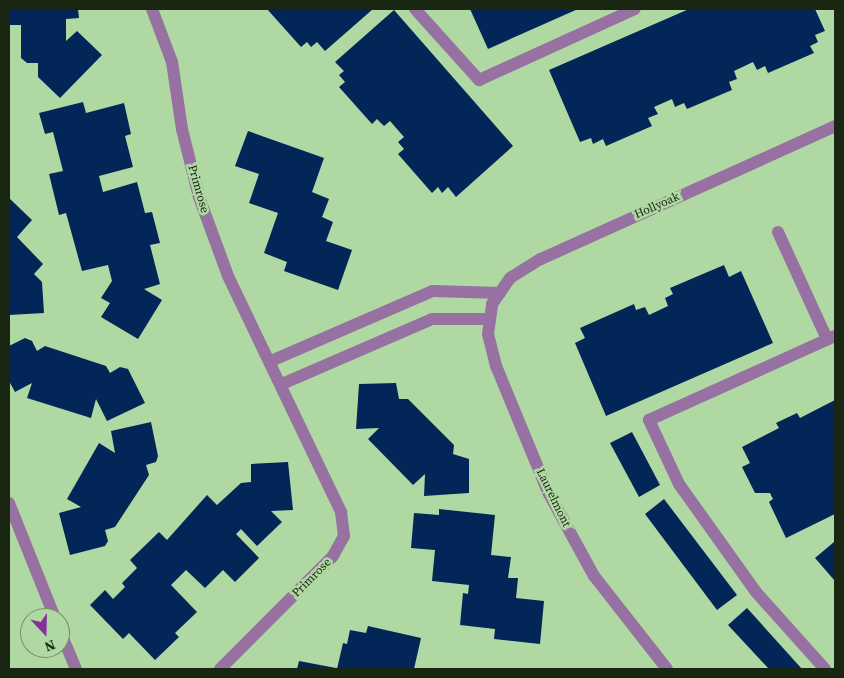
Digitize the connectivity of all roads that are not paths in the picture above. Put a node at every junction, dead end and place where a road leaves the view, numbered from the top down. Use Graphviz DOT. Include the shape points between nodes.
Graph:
graph roads {
  1 [pos="152,9"];
  2 [pos="415,9"];
  3 [pos="635,9"];
  4 [pos="835,126"];
  5 [pos="778,232"];
  6 [pos="500,293"];
  7 [pos="492,304"];
  8 [pos="490,319"];
  9 [pos="831,337"];
  10 [pos="271,361"];
  11 [pos="282,384"];
  12 [pos="9,503"];
  13 [pos="51,608"];
  14 [pos="70,655"];
  15 [pos="76,669"];
  16 [pos="220,669"];
  17 [pos="667,669"];
  18 [pos="825,669"];
  1 -- 10 [label="street, Primrose" via="172,62 182,129 199,197 228,276"];
  2 -- 3 [label="street" via="479,80"];
  4 -- 6 [label="street, Hollyoak" via="541,259 510,278"];
  5 -- 9 [label="street"];
  6 -- 7 [label="street, Hollyoak"];
  6 -- 10 [label="street" via="433,291"];
  7 -- 8 [label="street, Laurelmont"];
  8 -- 11 [label="street" via="432,319"];
  8 -- 17 [label="street, Laurelmont" via="488,334 496,366 548,492 594,576"];
  9 -- 18 [label="street" via="649,420 679,484 756,592"];
  10 -- 11 [label="street, Primrose"];
  11 -- 16 [label="street, Primrose" via="342,512 344,536 334,556"];
  12 -- 13 [label="street"];
  14 -- 15 [label="street"];
}
